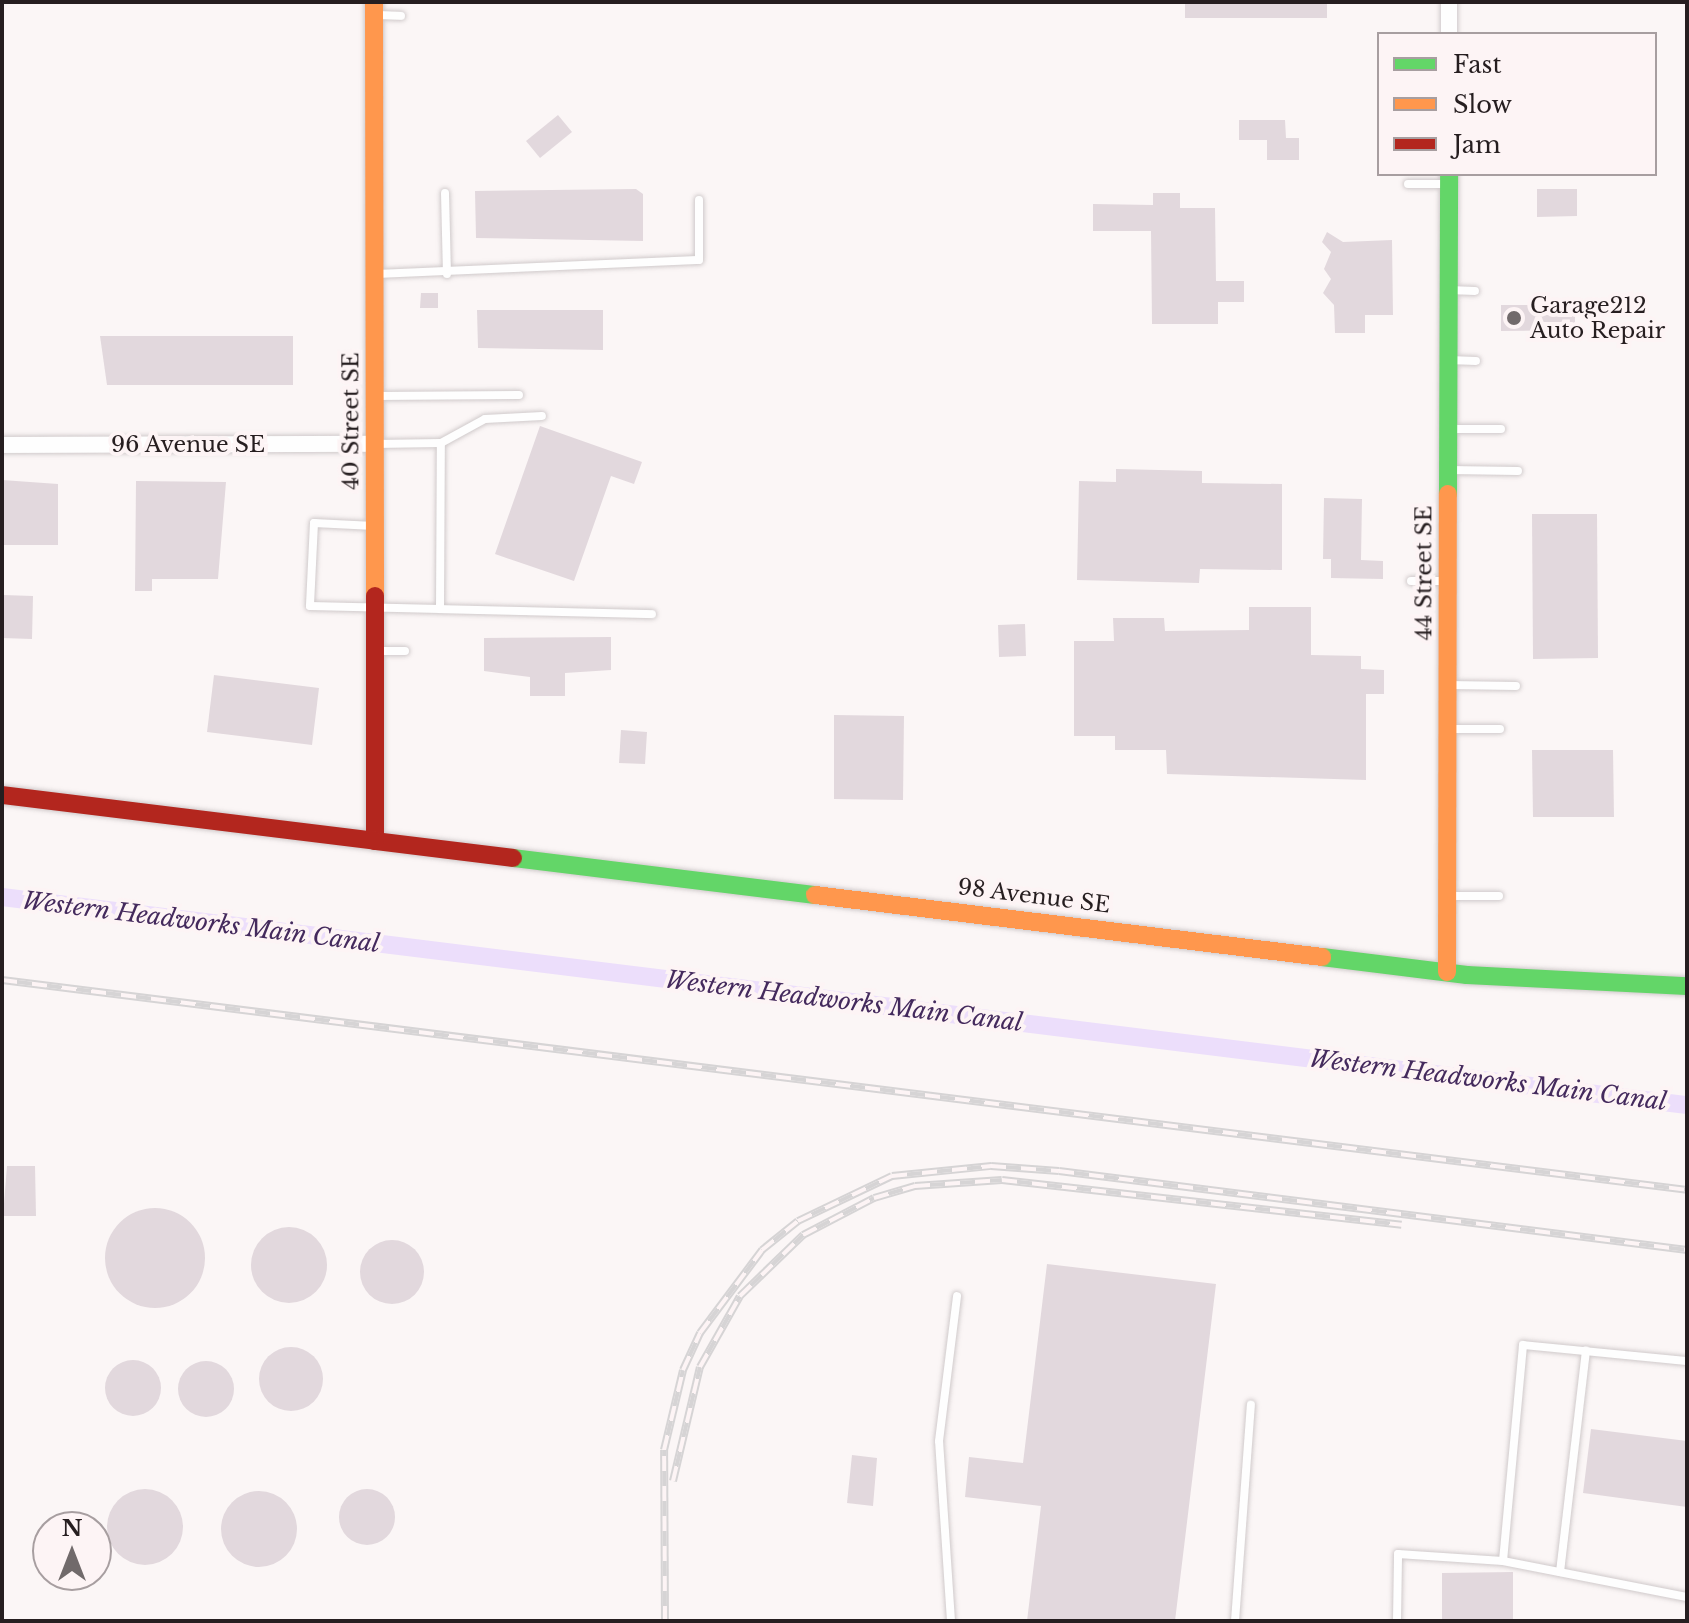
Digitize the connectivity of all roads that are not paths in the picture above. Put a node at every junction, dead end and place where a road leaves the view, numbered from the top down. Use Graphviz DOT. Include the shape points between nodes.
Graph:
graph roads {
  1 [pos="1449,2"];
  2 [pos="374,9"];
  3 [pos="401,16"];
  4 [pos="1449,32"];
  5 [pos="1449,179"];
  6 [pos="1408,184"];
  7 [pos="445,193"];
  8 [pos="699,200"];
  9 [pos="374,274"];
  10 [pos="447,274"];
  11 [pos="1448,290"];
  12 [pos="1475,291"];
  13 [pos="1448,360"];
  14 [pos="1476,361"];
  15 [pos="519,395"];
  16 [pos="375,396"];
  17 [pos="542,416"];
  18 [pos="1448,429"];
  19 [pos="1501,429"];
  20 [pos="441,443"];
  21 [pos="375,444"];
  22 [pos="2,445"];
  23 [pos="1448,470"];
  24 [pos="1518,471"];
  25 [pos="375,526"];
  26 [pos="1411,581"];
  27 [pos="1448,581"];
  28 [pos="375,609"];
  29 [pos="440,609"];
  30 [pos="652,614"];
  31 [pos="375,651"];
  32 [pos="405,651"];
  33 [pos="1448,685"];
  34 [pos="1516,686"];
  35 [pos="1447,729"];
  36 [pos="1500,729"];
  37 [pos="2,795"];
  38 [pos="375,841"];
  39 [pos="1447,896"];
  40 [pos="1499,896"];
  41 [pos="1447,972"];
  42 [pos="1687,986"];
  43 [pos="957,1296"];
  44 [pos="1586,1351"];
  45 [pos="1687,1361"];
  46 [pos="1251,1405"];
  47 [pos="1503,1561"];
  48 [pos="1560,1572"];
  49 [pos="1687,1597"];
  50 [pos="951,1621"];
  51 [pos="1235,1621"];
  52 [pos="1397,1621"];
  1 -- 4 [label="street"];
  2 -- 3 [label="lane"];
  2 -- 9 [label="street, 40 Street SE"];
  5 -- 6 [label="lane"];
  5 -- 11 [label="street, 44 Street SE"];
  7 -- 10 [label="lane"];
  8 -- 10 [label="lane" via="699,260"];
  9 -- 10 [label="lane"];
  9 -- 16 [label="street, 40 Street SE"];
  11 -- 12 [label="lane"];
  11 -- 13 [label="street, 44 Street SE"];
  13 -- 14 [label="lane"];
  13 -- 18 [label="street, 44 Street SE"];
  15 -- 16 [label="lane"];
  16 -- 21 [label="street, 40 Street SE"];
  17 -- 20 [label="lane" via="485,419"];
  18 -- 19 [label="lane"];
  18 -- 23 [label="street, 44 Street SE"];
  20 -- 21 [label="lane"];
  20 -- 29 [label="lane"];
  21 -- 22 [label="street, 96 Avenue SE"];
  21 -- 25 [label="street, 40 Street SE"];
  23 -- 24 [label="lane"];
  23 -- 27 [label="street, 44 Street SE"];
  25 -- 28 [label="street, 40 Street SE"];
  25 -- 28 [label="lane" via="314,523 310,606"];
  26 -- 27 [label="lane"];
  27 -- 33 [label="street, 44 Street SE"];
  28 -- 29 [label="lane"];
  28 -- 31 [label="street, 40 Street SE"];
  29 -- 30 [label="lane"];
  31 -- 32 [label="lane"];
  31 -- 38 [label="street, 40 Street SE"];
  33 -- 34 [label="lane"];
  33 -- 35 [label="street, 44 Street SE"];
  35 -- 36 [label="lane"];
  35 -- 39 [label="street, 44 Street SE"];
  37 -- 38 [label="street, 98 Avenue SE"];
  38 -- 41 [label="street, 98 Avenue SE"];
  39 -- 40 [label="lane"];
  39 -- 41 [label="street, 44 Street SE"];
  41 -- 42 [label="street, 98 Avenue SE"];
  43 -- 50 [label="lane" via="939,1441"];
  44 -- 45 [label="lane"];
  44 -- 47 [label="lane" via="1523,1345"];
  44 -- 48 [label="lane"];
  46 -- 51 [label="lane"];
  47 -- 48 [label="lane"];
  47 -- 52 [label="lane" via="1398,1554"];
  48 -- 49 [label="lane"];
}
